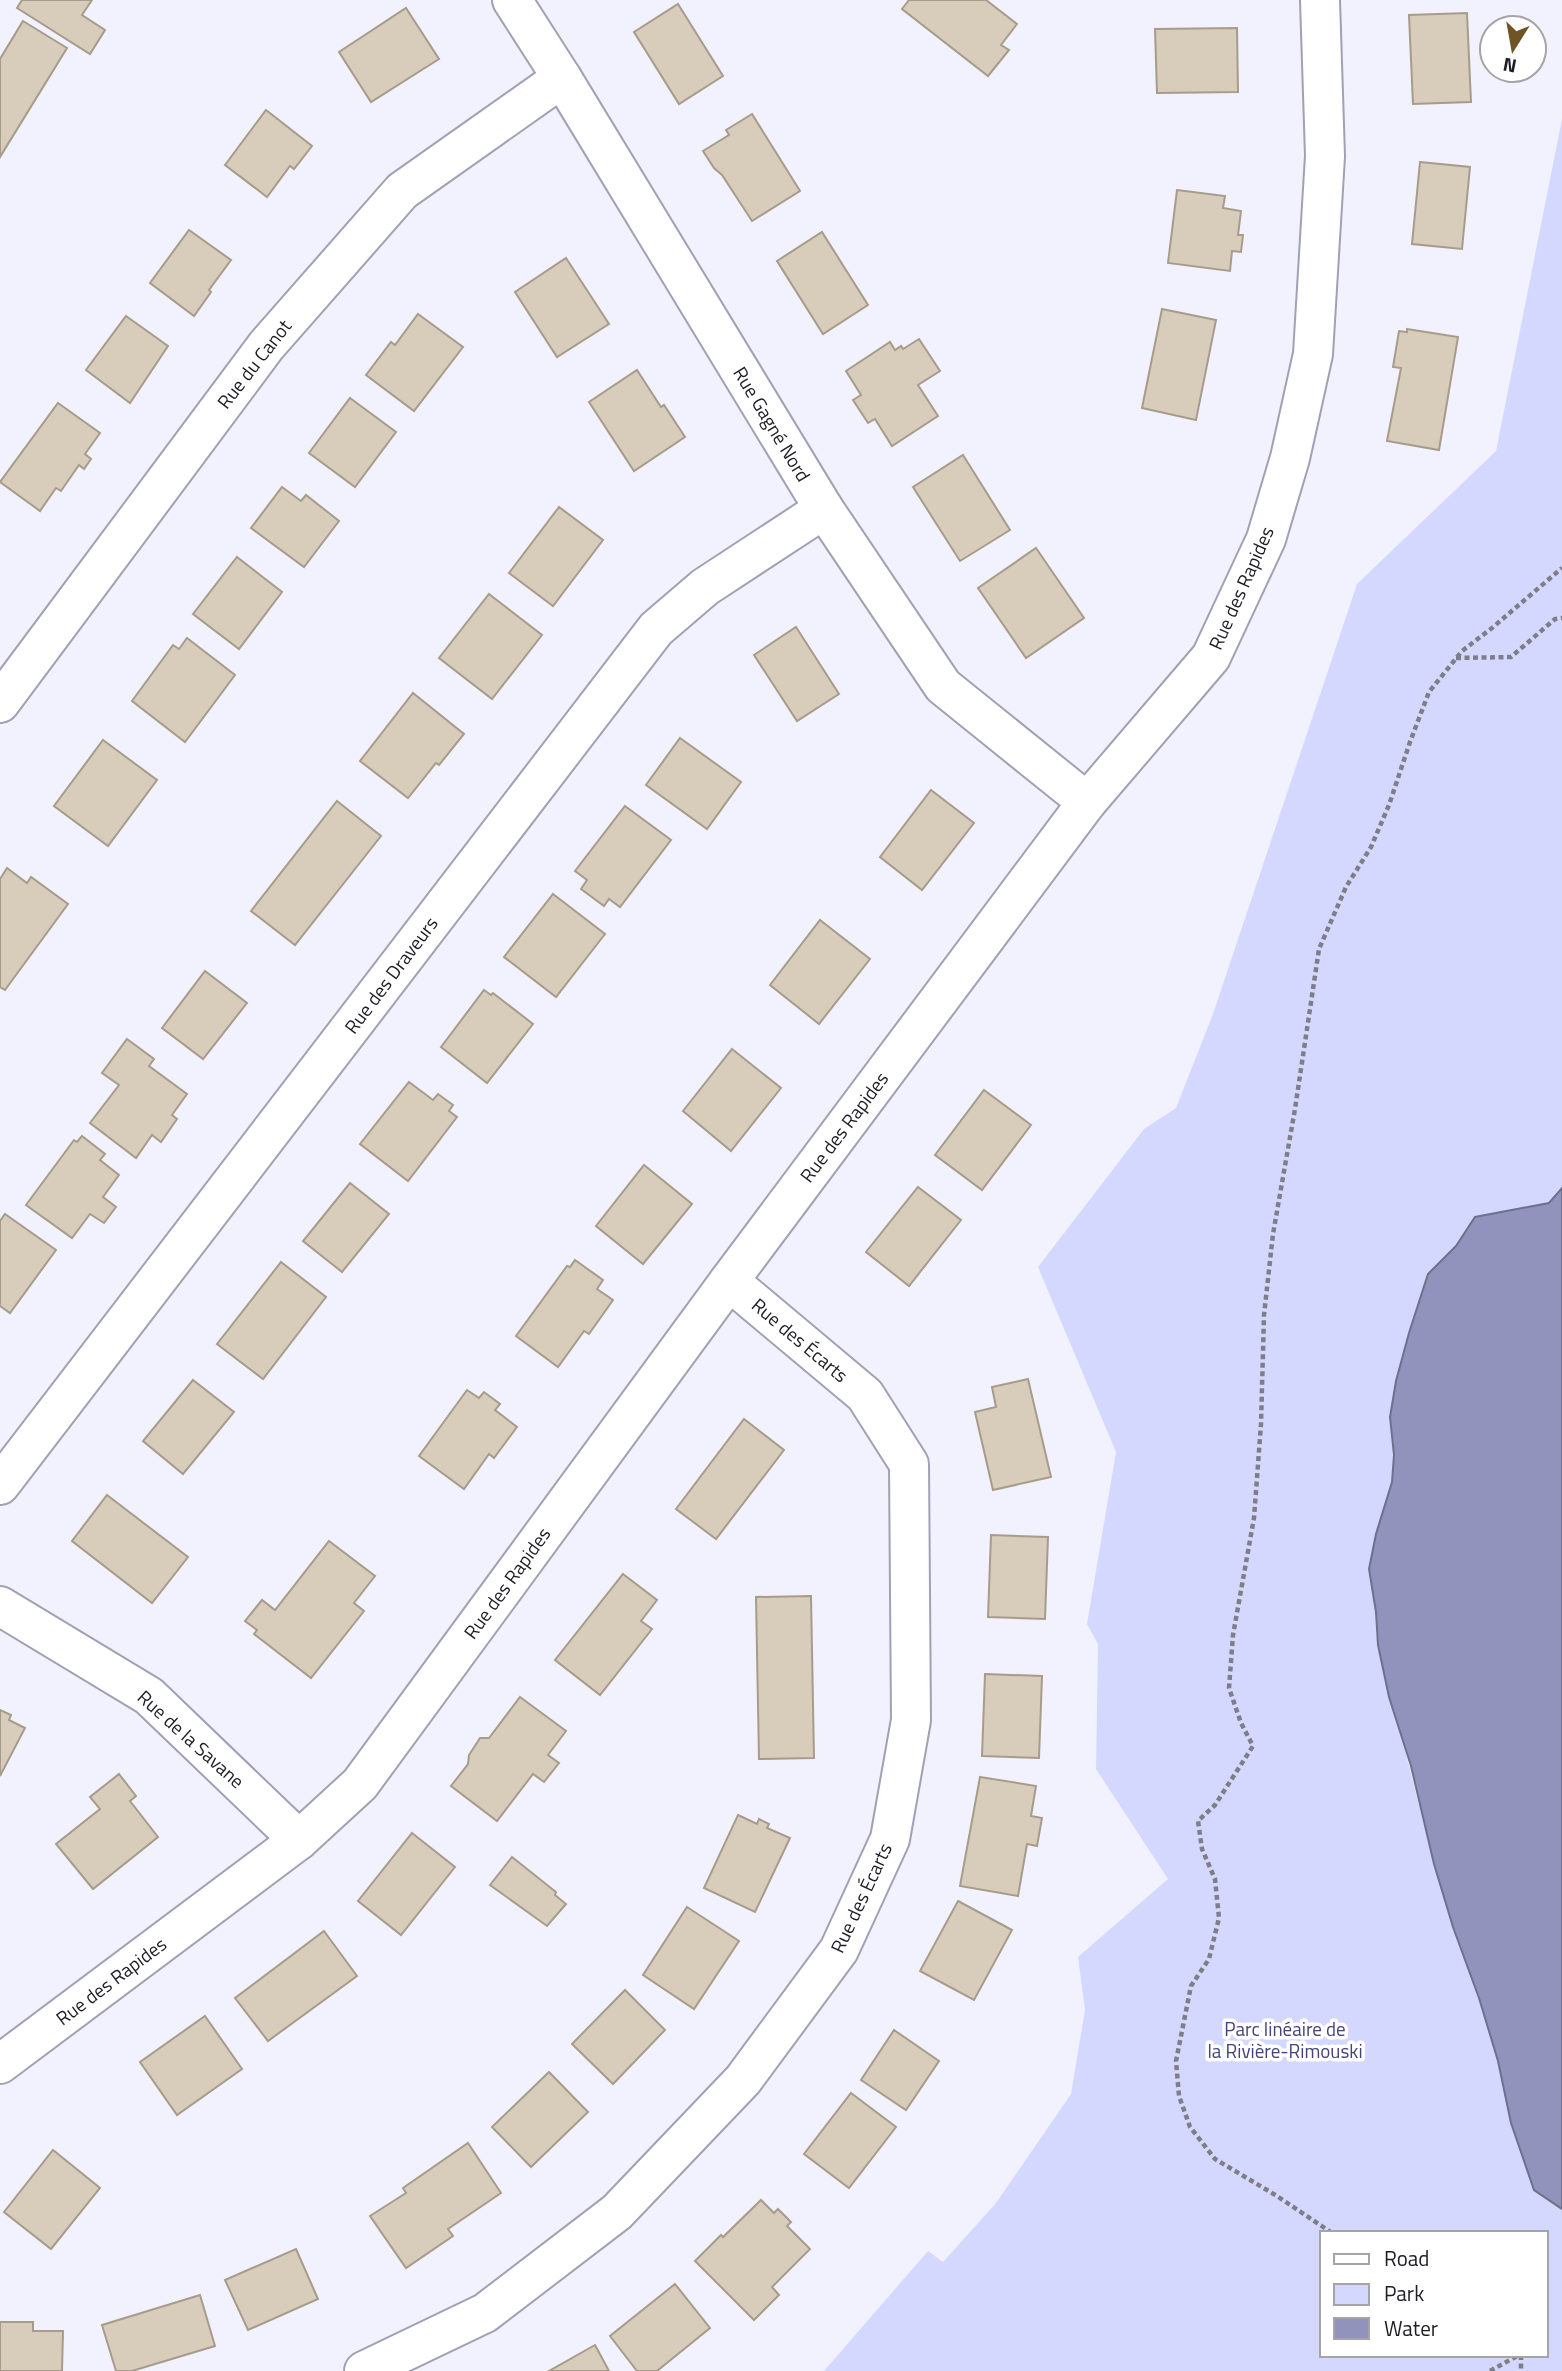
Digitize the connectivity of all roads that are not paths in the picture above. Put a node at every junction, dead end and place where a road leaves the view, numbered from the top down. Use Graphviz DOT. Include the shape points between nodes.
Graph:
graph roads {
  1 [pos="512,0"];
  2 [pos="1320,0"];
  3 [pos="562,78"];
  4 [pos="824,509"];
  5 [pos="0,703"];
  6 [pos="1087,802"];
  7 [pos="730,1280"];
  8 [pos="0,1485"];
  9 [pos="0,1606"];
  10 [pos="299,1840"];
  11 [pos="0,2064"];
  12 [pos="365,2371"];
  1 -- 3 [label="street, Rue Gagné Nord"];
  2 -- 6 [label="street, Rue des Rapides" via="1325,156 1314,341 1290,458 1266,539 1210,657"];
  3 -- 4 [label="street, Rue Gagné Nord"];
  3 -- 5 [label="street, Rue du Canot" via="402,191 266,346"];
  4 -- 6 [label="street, Rue Gagné Nord" via="943,685"];
  4 -- 8 [label="street, Rue des Draveurs" via="705,587 656,629"];
  6 -- 7 [label="street, Rue des Rapides"];
  7 -- 10 [label="street, Rue des Rapides" via="360,1784"];
  7 -- 12 [label="street, Rue des Écarts" via="865,1395 909,1464 911,1720 890,1839 839,1950 743,2080 617,2212 485,2313"];
  9 -- 10 [label="street, Rue de la Savane" via="149,1696"];
  10 -- 11 [label="street, Rue des Rapides"];
}
